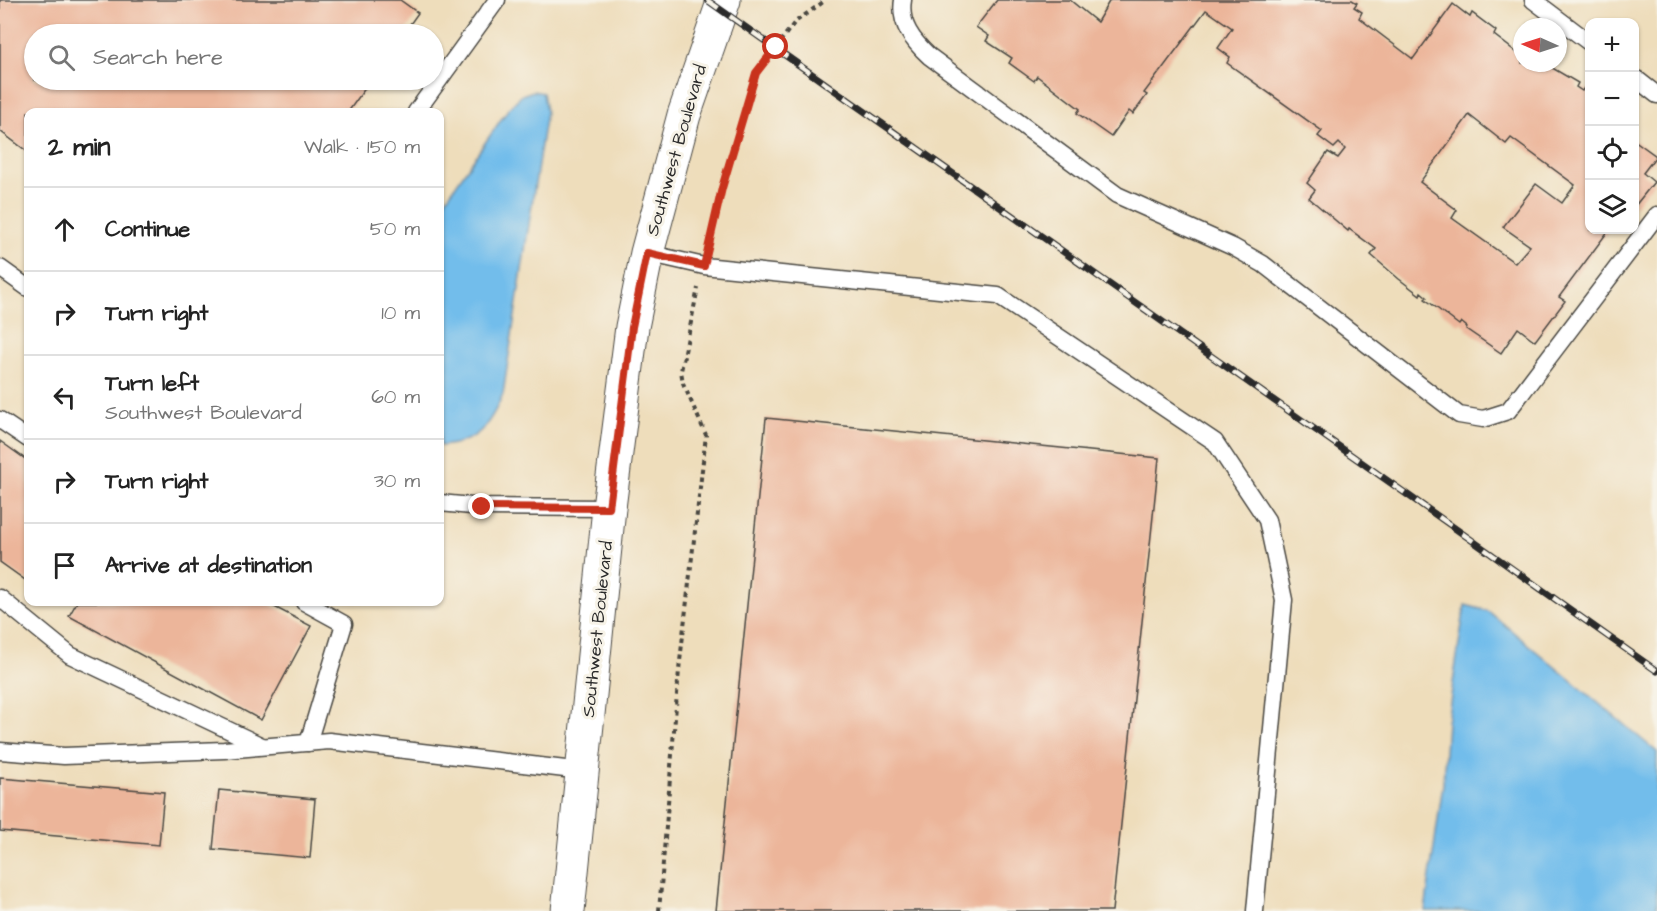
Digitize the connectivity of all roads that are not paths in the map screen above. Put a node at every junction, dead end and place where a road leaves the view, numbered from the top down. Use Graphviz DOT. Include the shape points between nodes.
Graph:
graph roads {
  1 [pos="497,0"];
  2 [pos="724,0"];
  3 [pos="903,0"];
  4 [pos="1533,0"];
  5 [pos="1585,39"];
  6 [pos="444,73"];
  7 [pos="1639,80"];
  8 [pos="432,90"];
  9 [pos="1657,95"];
  10 [pos="419,108"];
  11 [pos="1657,215"];
  12 [pos="647,253"];
  13 [pos="0,268"];
  14 [pos="24,285"];
  15 [pos="0,420"];
  16 [pos="24,436"];
  17 [pos="444,503"];
  18 [pos="609,508"];
  19 [pos="0,598"];
  20 [pos="311,606"];
  21 [pos="308,743"];
  22 [pos="262,747"];
  23 [pos="0,751"];
  24 [pos="582,771"];
  25 [pos="568,911"];
  26 [pos="1255,911"];
  1 -- 6 [label="lane"];
  2 -- 12 [label="street, Southwest Boulevard" via="684,115"];
  3 -- 11 [label="lane" via="909,37 929,56 1117,195 1263,264 1459,415 1483,419 1508,411"];
  4 -- 5 [label="lane"];
  7 -- 9 [label="lane"];
  8 -- 10 [label="lane"];
  12 -- 18 [label="street, Southwest Boulevard" via="632,327"];
  12 -- 26 [label="lane" via="704,266 998,296 1215,442 1267,520 1284,600"];
  13 -- 14 [label="lane"];
  15 -- 16 [label="lane"];
  17 -- 18 [label="lane"];
  18 -- 24 [label="street, Southwest Boulevard"];
  19 -- 22 [label="lane" via="70,655"];
  20 -- 21 [label="lane" via="344,624"];
  21 -- 22 [label="lane"];
  21 -- 24 [label="lane" via="329,741"];
  22 -- 23 [label="lane" via="64,756"];
  24 -- 25 [label="street, Southwest Boulevard"];
}
